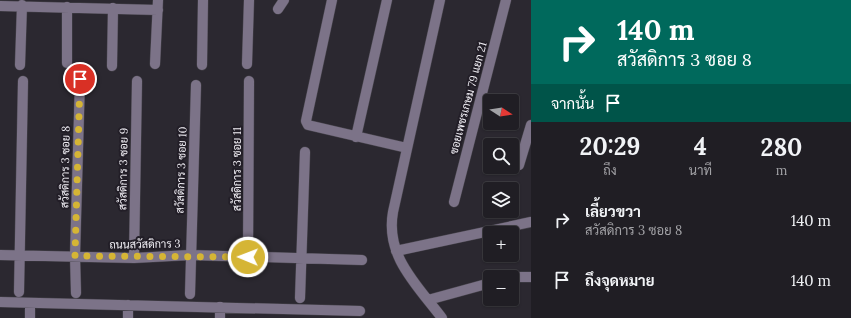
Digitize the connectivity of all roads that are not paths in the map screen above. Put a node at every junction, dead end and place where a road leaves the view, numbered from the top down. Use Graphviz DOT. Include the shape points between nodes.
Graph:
graph roads {
  1 [pos="203,0"];
  2 [pos="249,0"];
  3 [pos="332,0"];
  4 [pos="387,0"];
  5 [pos="440,0"];
  6 [pos="506,0"];
  7 [pos="22,5"];
  8 [pos="158,5"];
  9 [pos="0,6"];
  10 [pos="67,7"];
  11 [pos="113,8"];
  12 [pos="67,63"];
  13 [pos="155,64"];
  14 [pos="248,64"];
  15 [pos="20,65"];
  16 [pos="202,65"];
  17 [pos="112,66"];
  18 [pos="80,79"];
  19 [pos="137,81"];
  20 [pos="249,81"];
  21 [pos="23,82"];
  22 [pos="196,84"];
  23 [pos="531,127"];
  24 [pos="356,137"];
  25 [pos="407,148"];
  26 [pos="305,152"];
  27 [pos="519,165"];
  28 [pos="454,202"];
  29 [pos="531,222"];
  30 [pos="396,251"];
  31 [pos="0,255"];
  32 [pos="190,255"];
  33 [pos="19,256"];
  34 [pos="75,256"];
  35 [pos="248,257"];
  36 [pos="134,258"];
  37 [pos="303,258"];
  38 [pos="362,260"];
  39 [pos="519,277"];
  40 [pos="531,277"];
  41 [pos="483,285"];
  42 [pos="19,292"];
  43 [pos="76,293"];
  44 [pos="190,294"];
  45 [pos="300,298"];
  46 [pos="428,300"];
  47 [pos="0,302"];
  48 [pos="30,303"];
  49 [pos="128,305"];
  50 [pos="220,307"];
  51 [pos="360,311"];
  52 [pos="30,318"];
  53 [pos="128,318"];
  54 [pos="220,318"];
  55 [pos="442,318"];
  1 -- 16 [label="street"];
  2 -- 14 [label="street"];
  3 -- 24 [label="street" via="306,121 314,128"];
  4 -- 24 [label="street"];
  5 -- 25 [label="street"];
  6 -- 28 [label="street, ซอยเพชรเกษม 79 แยก 21"];
  7 -- 9 [label="street"];
  7 -- 10 [label="street"];
  7 -- 15 [label="street"];
  8 -- 11 [label="street"];
  8 -- 13 [label="street"];
  10 -- 11 [label="street"];
  10 -- 12 [label="street"];
  11 -- 17 [label="street"];
  18 -- 34 [label="street, สวัสดิการ 3 ซอย 8"];
  19 -- 36 [label="street, สวัสดิการ 3 ซอย 9"];
  20 -- 35 [label="street, สวัสดิการ 3 ซอย 11"];
  21 -- 33 [label="street"];
  22 -- 32 [label="street, สวัสดิการ 3 ซอย 10"];
  23 -- 27 [label="street"];
  24 -- 25 [label="street"];
  25 -- 30 [label="street" via="391,222"];
  26 -- 37 [label="street"];
  29 -- 30 [label="street"];
  30 -- 46 [label="street" via="403,266"];
  31 -- 33 [label="street, ถนนสวัสดิการ 3"];
  32 -- 35 [label="street, ถนนสวัสดิการ 3"];
  32 -- 36 [label="street, ถนนสวัสดิการ 3"];
  32 -- 44 [label="street, สวัสดิการ 3 ซอย 10"];
  33 -- 34 [label="street, ถนนสวัสดิการ 3"];
  33 -- 42 [label="street"];
  34 -- 36 [label="street, ถนนสวัสดิการ 3"];
  34 -- 43 [label="street, สวัสดิการ 3 ซอย 8"];
  35 -- 37 [label="street, ถนนสวัสดิการ 3"];
  37 -- 38 [label="street, ถนนสวัสดิการ 3"];
  37 -- 45 [label="street"];
  39 -- 40 [label="street"];
  41 -- 46 [label="street"];
  46 -- 55 [label="street"];
  47 -- 48 [label="street"];
  48 -- 49 [label="street"];
  48 -- 52 [label="street"];
  49 -- 50 [label="street"];
  49 -- 53 [label="street"];
  50 -- 51 [label="street"];
  50 -- 54 [label="street"];
}
